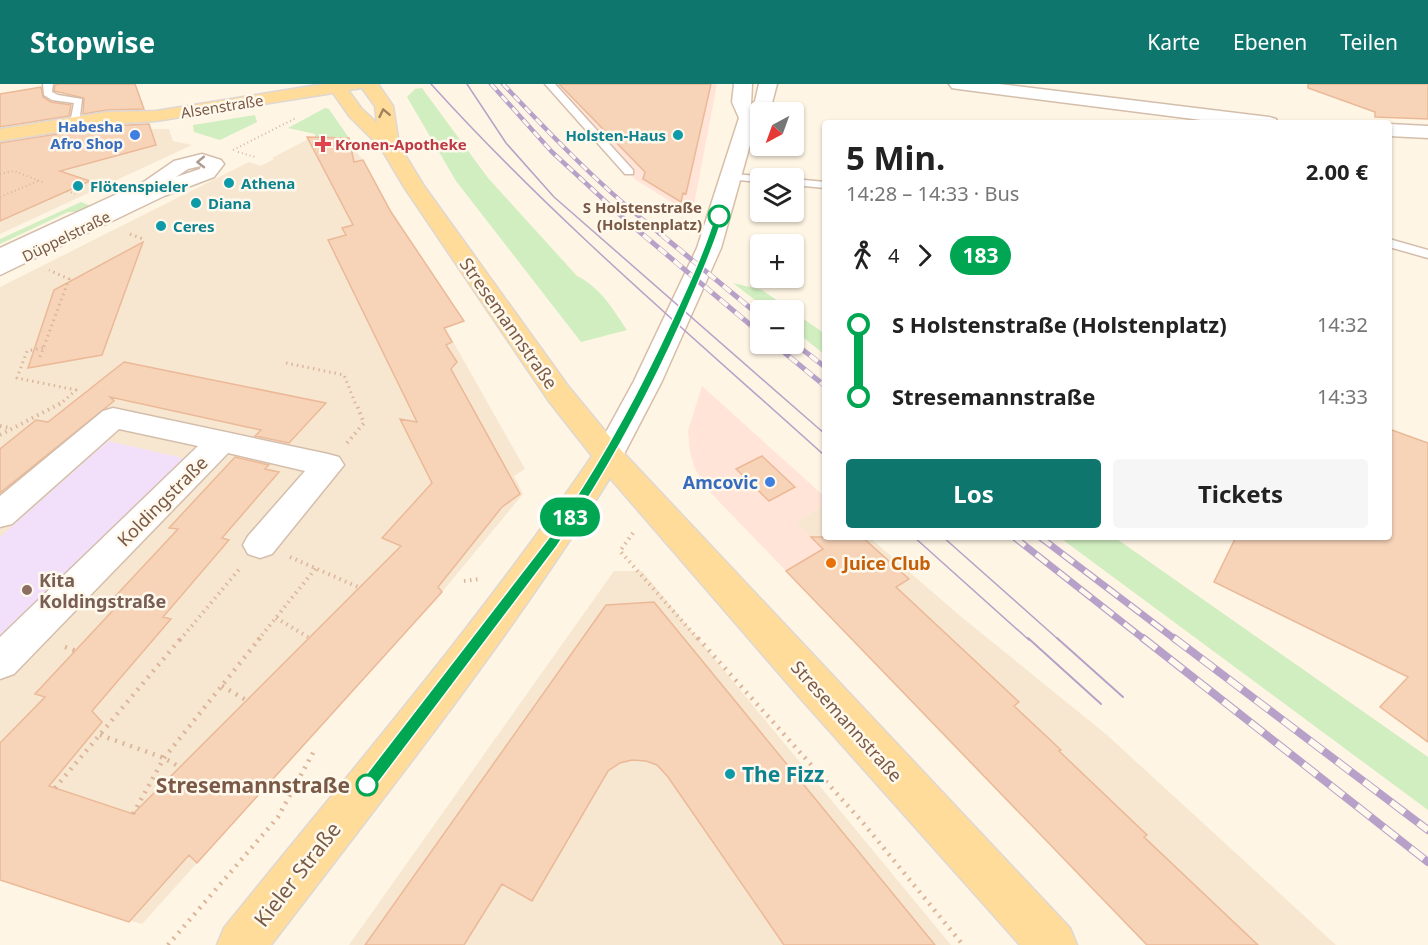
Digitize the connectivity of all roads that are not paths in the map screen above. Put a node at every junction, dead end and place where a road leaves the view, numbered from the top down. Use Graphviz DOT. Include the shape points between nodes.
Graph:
graph roads {
  1 [pos="48,84"];
  2 [pos="281,84"];
  3 [pos="357,84"];
  4 [pos="369,84"];
  5 [pos="550,84"];
  6 [pos="743,84"];
  7 [pos="768,84"];
  8 [pos="958,84"];
  9 [pos="336,86"];
  10 [pos="107,118"];
  11 [pos="748,118"];
  12 [pos="1245,120"];
  13 [pos="75,123"];
  14 [pos="1392,130"];
  15 [pos="1428,132"];
  16 [pos="0,135"];
  17 [pos="389,145"];
  18 [pos="629,172"];
  19 [pos="731,177"];
  20 [pos="750,178"];
  21 [pos="804,183"];
  22 [pos="822,185"];
  23 [pos="1392,244"];
  24 [pos="1428,254"];
  25 [pos="0,257"];
  26 [pos="0,268"];
  27 [pos="222,441"];
  28 [pos="608,456"];
  29 [pos="0,515"];
  30 [pos="260,545"];
  31 [pos="0,663"];
  32 [pos="241,945"];
  33 [pos="1053,945"];
  1 -- 13 [label="lane" via="46,93 55,98 79,95"];
  2 -- 10 [label="main road, Alsenstraße" via="149,105"];
  3 -- 9 [label="main road, Alsenstraße"];
  17 -- 4 [label="main road, Stresemannstraße, one-way" via="384,106"];
  5 -- 18 [label="lane"];
  6 -- 11 [label="street" via="741,102"];
  7 -- 11 [label="street" via="763,103"];
  8 -- 12 [label="street"];
  9 -- 10 [label="main road, Alsenstraße" via="156,116"];
  9 -- 17 [label="main road, Stresemannstraße" via="355,112"];
  10 -- 13 [label="main road, Alsenstraße"];
  11 -- 19 [label="street"];
  13 -- 16 [label="main road, Alsenstraße"];
  14 -- 15 [label="street"];
  17 -- 28 [label="main road, Stresemannstraße" via="558,393"];
  19 -- 20 [label="lane"];
  19 -- 28 [label="street" via="689,297"];
  21 -- 22 [label="lane"];
  23 -- 24 [label="lane"];
  25 -- 26 [label="street, Düppelstraße" via="158,187"];
  27 -- 29 [label="street, Koldingstraße" via="114,418"];
  27 -- 30 [label="street, Koldingstraße" via="328,465"];
  27 -- 31 [label="street, Koldingstraße"];
  28 -- 32 [label="main road, Kieler Straße" via="552,543"];
  28 -- 33 [label="main road, Stresemannstraße"];
}
